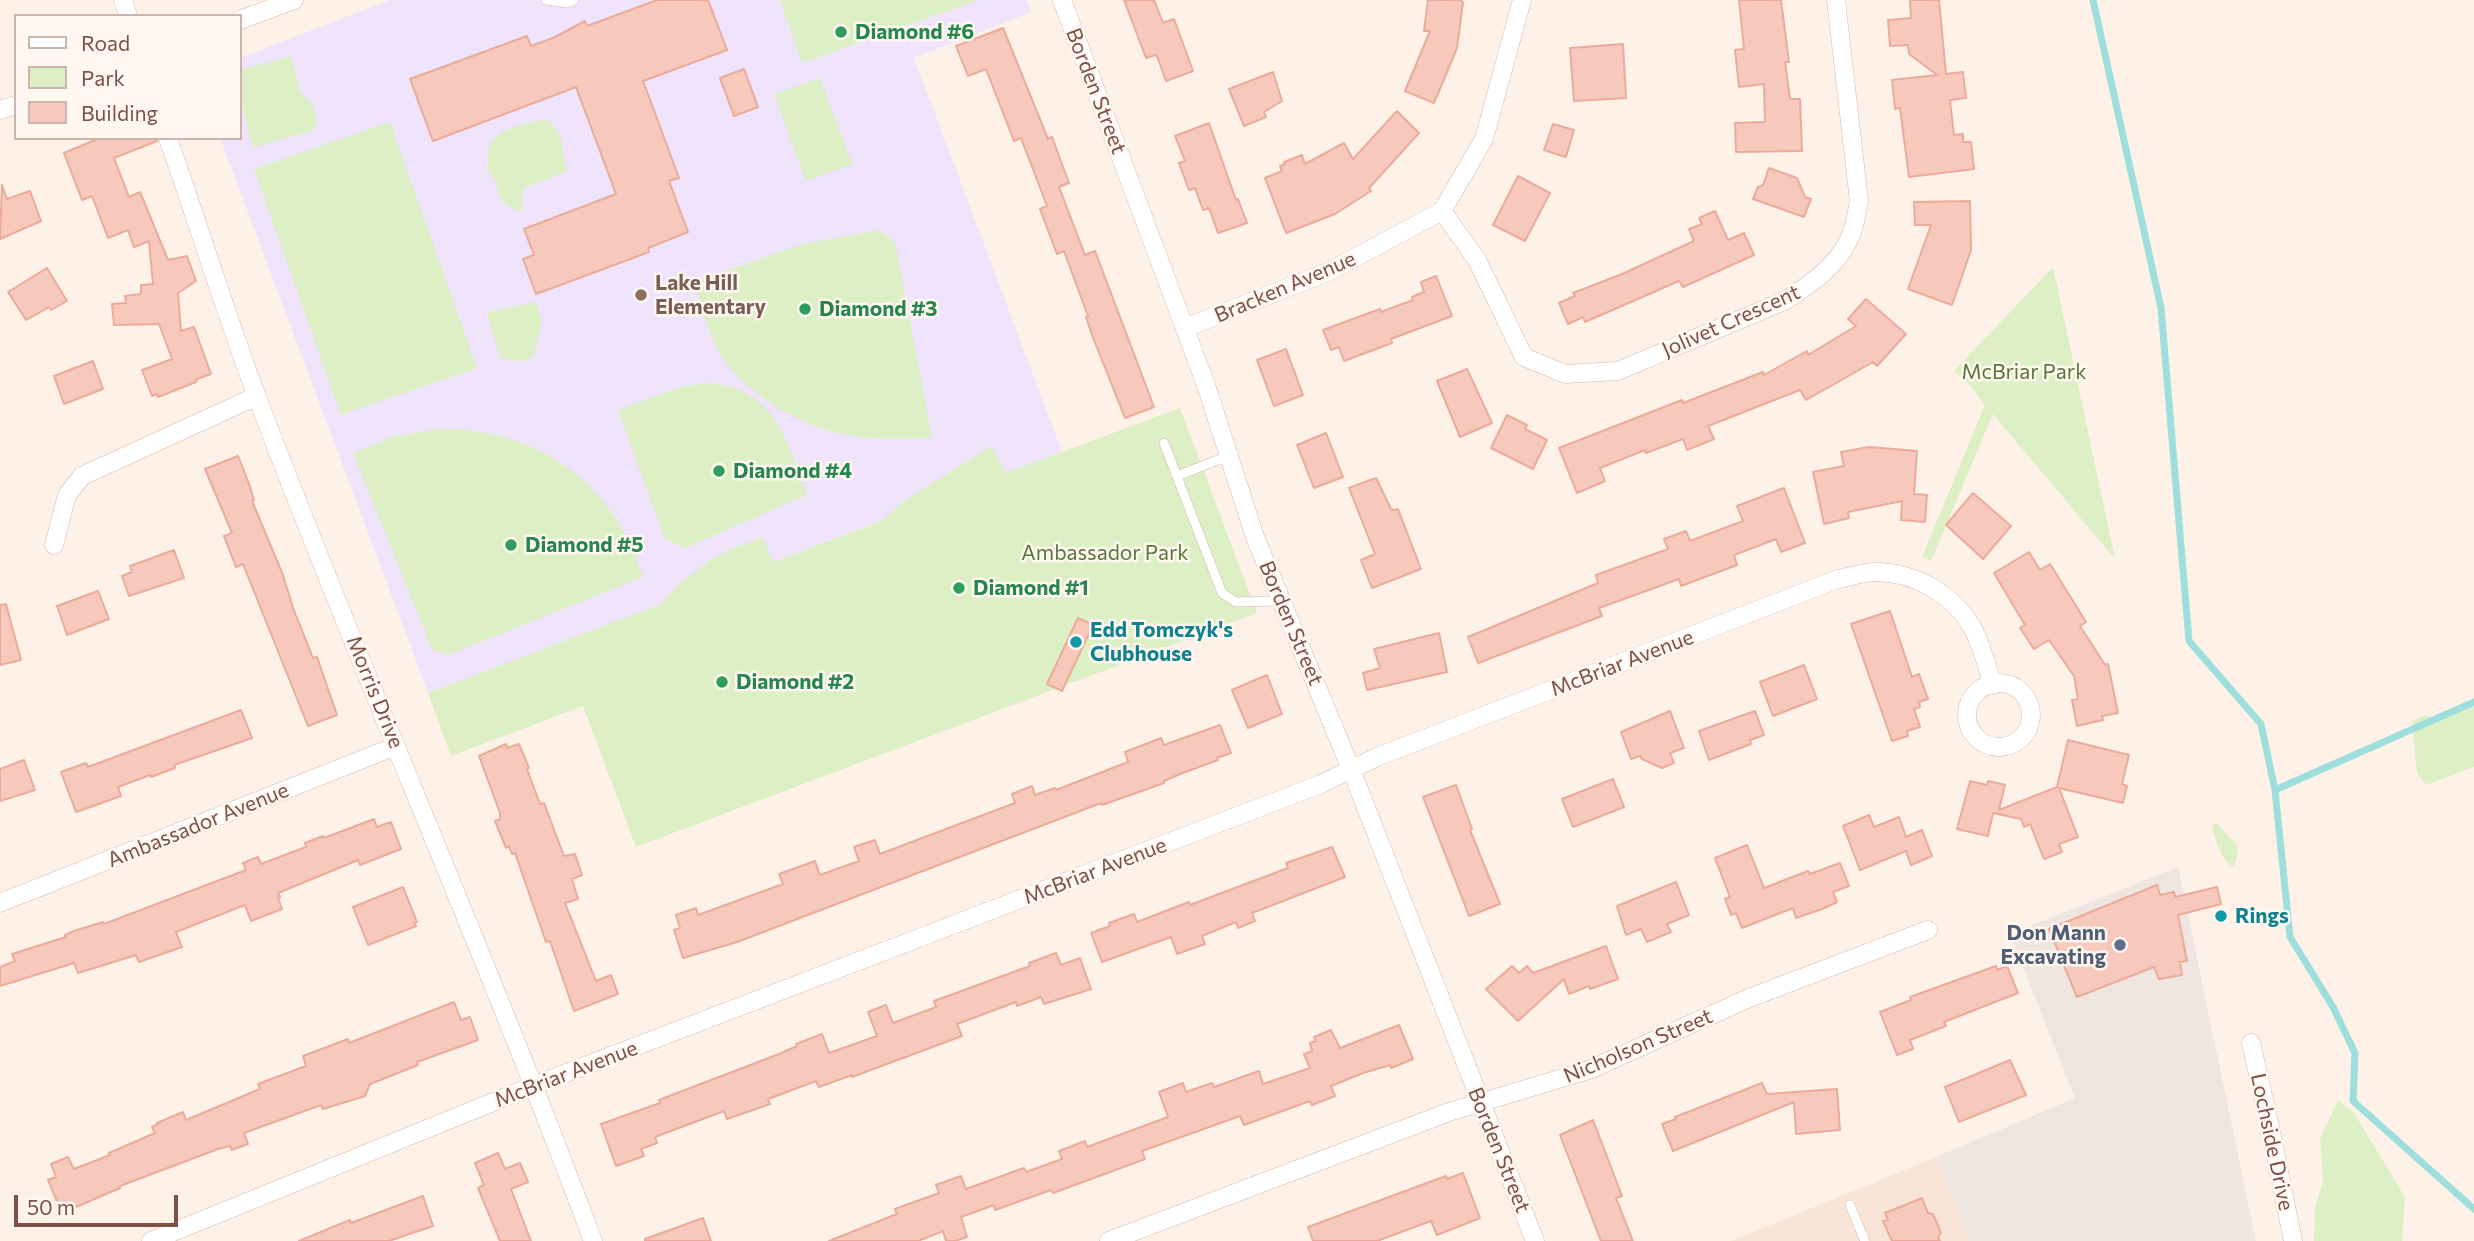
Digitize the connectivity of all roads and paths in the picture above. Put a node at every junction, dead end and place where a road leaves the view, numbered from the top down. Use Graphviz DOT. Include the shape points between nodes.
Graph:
graph roads {
  1 [pos="294,0"];
  2 [pos="546,0"];
  3 [pos="574,0"];
  4 [pos="1062,0"];
  5 [pos="1522,0"];
  6 [pos="1836,0"];
  7 [pos="242,19"];
  8 [pos="169,140"];
  9 [pos="1441,211"];
  10 [pos="1185,328"];
  11 [pos="257,396"];
  12 [pos="1164,443"];
  13 [pos="1228,456"];
  14 [pos="1177,476"];
  15 [pos="54,545"];
  16 [pos="1282,601"];
  17 [pos="1993,685"];
  18 [pos="396,746"];
  19 [pos="1351,769"];
  20 [pos="0,903"];
  21 [pos="1928,930"];
  22 [pos="2251,1043"];
  23 [pos="535,1085"];
  24 [pos="1481,1102"];
  25 [pos="1850,1205"];
  26 [pos="151,1241"];
  27 [pos="593,1241"];
  28 [pos="1109,1241"];
  29 [pos="1535,1241"];
  30 [pos="1865,1241"];
  31 [pos="2293,1241"];
  1 -- 7 [label="street"];
  2 -- 3 [label="lane"];
  4 -- 10 [label="street, Borden Street"];
  5 -- 9 [label="street" via="1484,139"];
  6 -- 9 [label="street, Jolivet Crescent" via="1858,201 1853,231 1834,264 1784,301 1618,371 1565,374 1524,357 1477,260"];
  8 -- 11 [label="street, Morris Drive"];
  9 -- 10 [label="street, Bracken Avenue" via="1330,271"];
  10 -- 13 [label="street, Borden Street"];
  11 -- 15 [label="street" via="82,476 67,495"];
  11 -- 18 [label="street, Morris Drive"];
  12 -- 14 [label="lane"];
  13 -- 14 [label="lane"];
  13 -- 16 [label="street, Borden Street"];
  14 -- 16 [label="lane" via="1222,593 1236,602"];
  16 -- 19 [label="street, Borden Street"];
  17 -- 19 [label="street, McBriar Avenue" via="1973,629 1950,600 1922,582 1873,572 1838,579"];
  18 -- 20 [label="street, Ambassador Avenue"];
  18 -- 23 [label="street, Morris Drive"];
  19 -- 23 [label="street, McBriar Avenue"];
  19 -- 24 [label="street, Borden Street"];
  21 -- 24 [label="street, Nicholson Street" via="1749,998 1589,1070"];
  22 -- 31 [label="street, Lochside Drive"];
  23 -- 26 [label="street, McBriar Avenue"];
  23 -- 27 [label="street, Morris Drive"];
  24 -- 28 [label="street, Nicholson Street"];
  24 -- 29 [label="street, Borden Street"];
  25 -- 30 [label="lane"];
}
